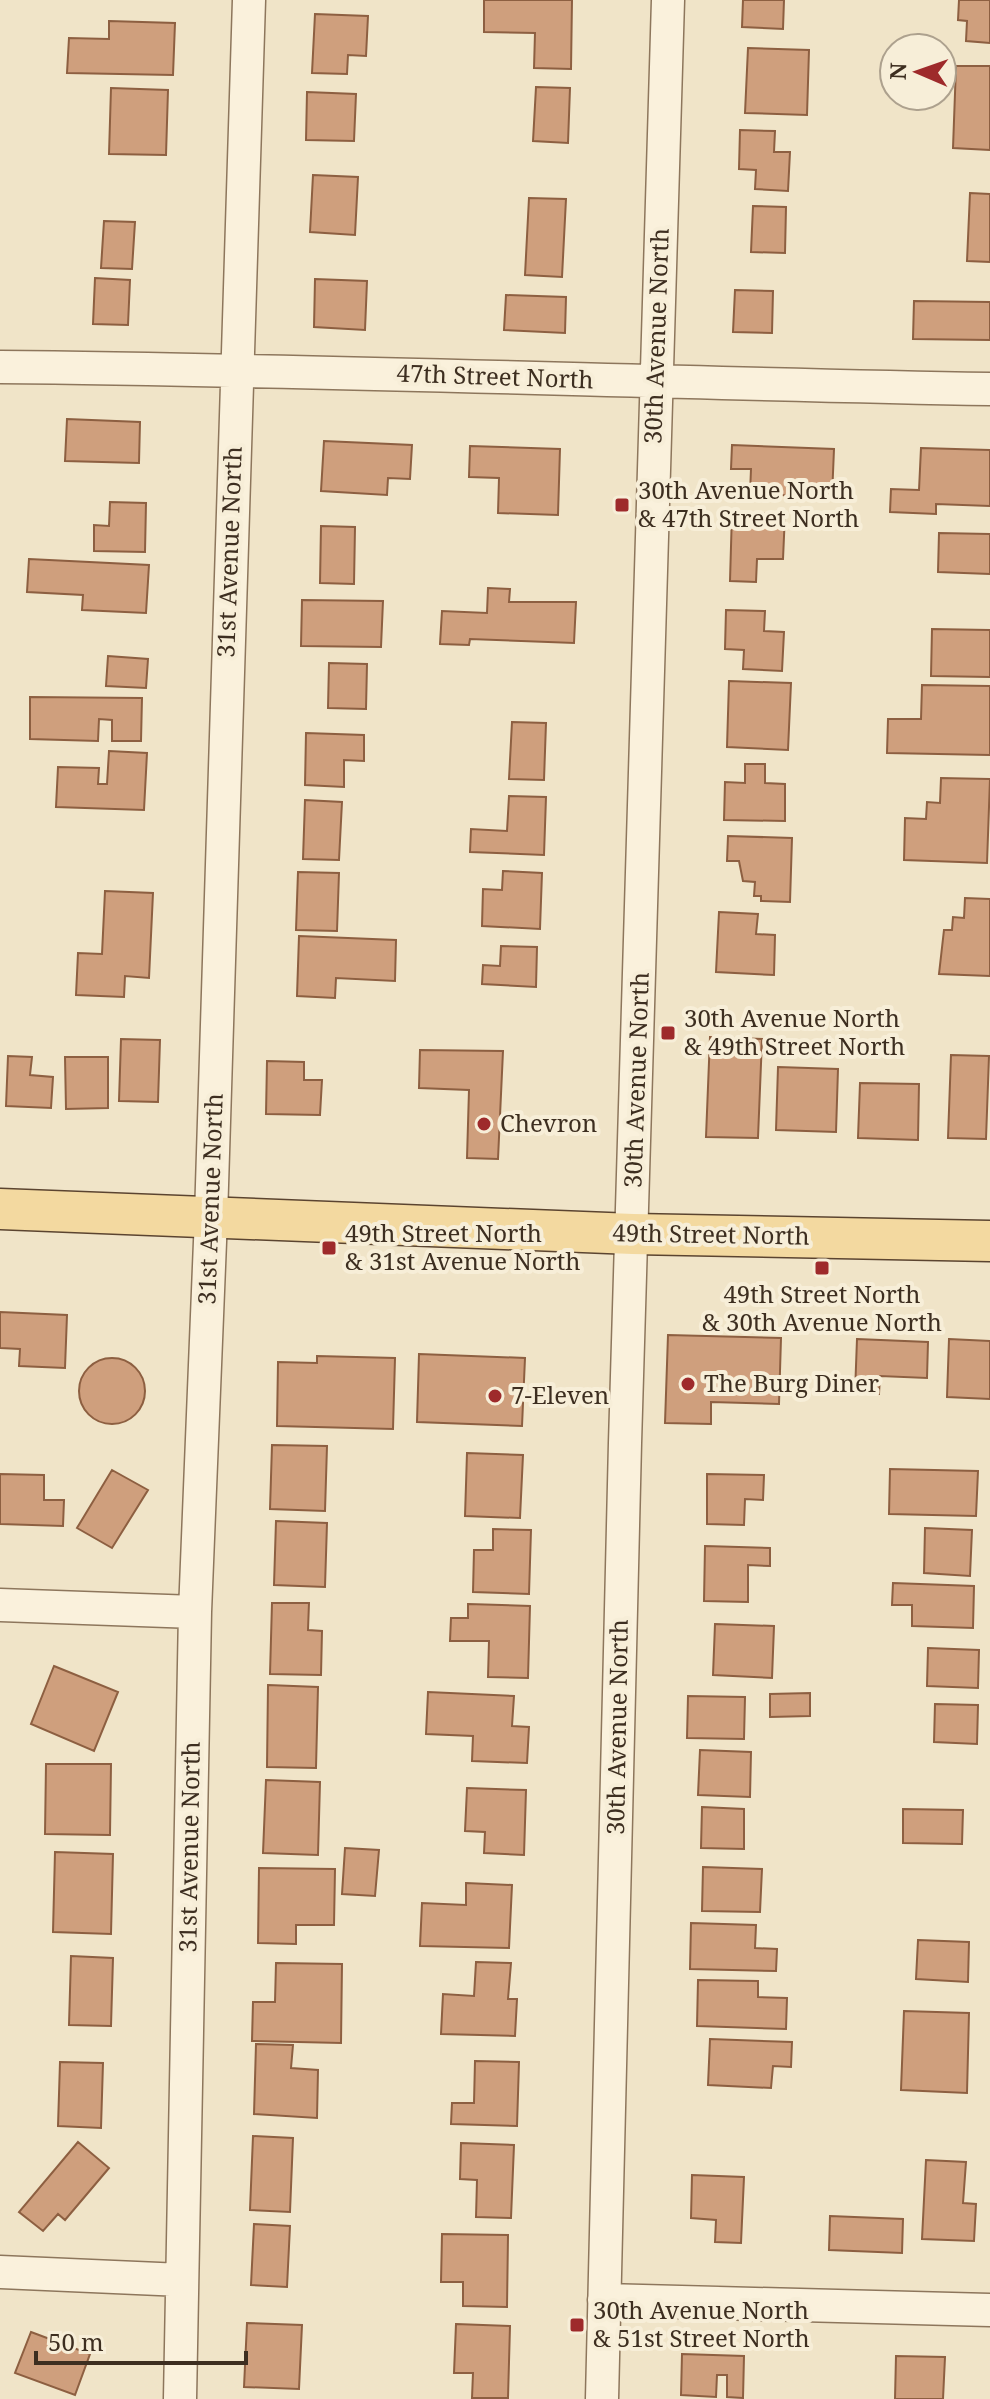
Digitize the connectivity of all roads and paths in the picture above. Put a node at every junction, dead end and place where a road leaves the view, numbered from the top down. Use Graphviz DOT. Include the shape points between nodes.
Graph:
graph roads {
  1 [pos="249,0"];
  2 [pos="668,0"];
  3 [pos="0,367"];
  4 [pos="235,368"];
  5 [pos="655,383"];
  6 [pos="990,389"];
  7 [pos="0,1209"];
  8 [pos="211,1217"];
  9 [pos="633,1234"];
  10 [pos="990,1241"];
  11 [pos="0,1605"];
  12 [pos="195,1612"];
  13 [pos="0,2272"];
  14 [pos="182,2280"];
  15 [pos="604,2300"];
  16 [pos="990,2310"];
  17 [pos="180,2399"];
  18 [pos="602,2399"];
  1 -- 4 [label="street, 31st Avenue North"];
  2 -- 5 [label="street, 30th Avenue North"];
  3 -- 4 [label="street, 47th Street North"];
  4 -- 5 [label="street, 47th Street North"];
  4 -- 8 [label="street, 31st Avenue North"];
  5 -- 6 [label="street, 47th Street North"];
  5 -- 9 [label="street, 30th Avenue North"];
  7 -- 8 [label="main road, 49th Street North"];
  8 -- 9 [label="main road, 49th Street North"];
  8 -- 12 [label="street, 31st Avenue North"];
  9 -- 10 [label="main road, 49th Street North"];
  9 -- 15 [label="street, 30th Avenue North"];
  11 -- 12 [label="street"];
  12 -- 14 [label="street, 31st Avenue North"];
  13 -- 14 [label="street"];
  14 -- 17 [label="street, 31st Avenue North"];
  15 -- 16 [label="street"];
  15 -- 18 [label="street, 30th Avenue North"];
}
